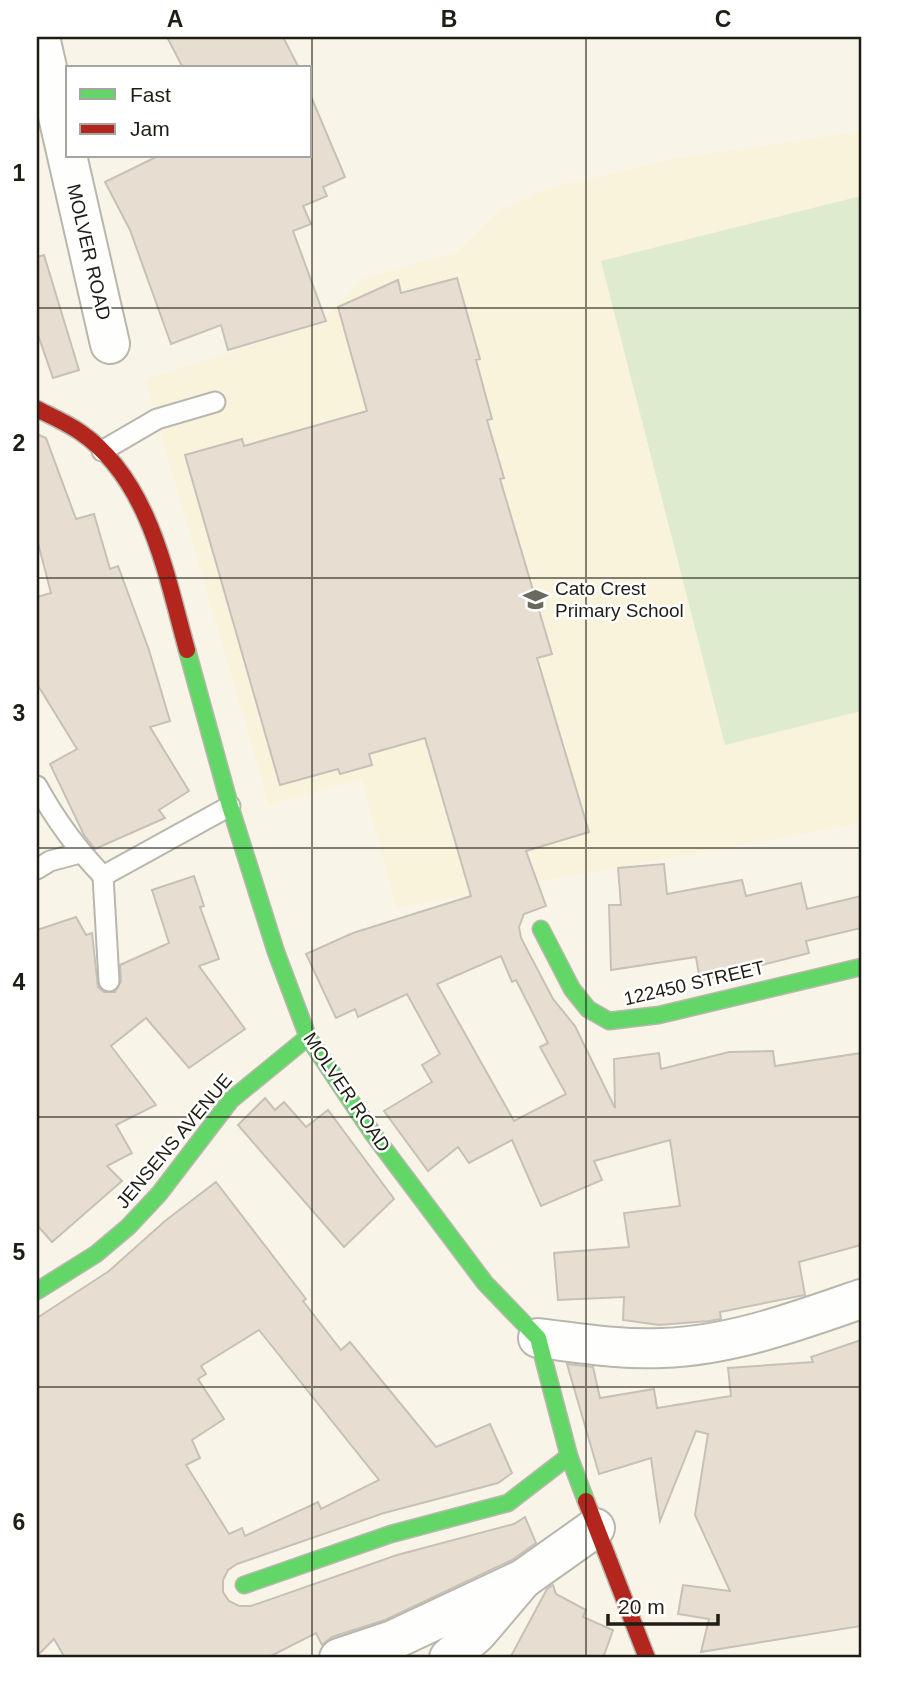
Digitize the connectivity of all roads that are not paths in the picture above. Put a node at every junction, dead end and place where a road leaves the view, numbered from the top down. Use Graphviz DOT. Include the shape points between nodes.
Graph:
graph roads {
  1 [pos="40,37"];
  2 [pos="66,151"];
  3 [pos="68,158"];
  4 [pos="110,344"];
  5 [pos="215,402"];
  6 [pos="37,409"];
  7 [pos="102,451"];
  8 [pos="37,786"];
  9 [pos="229,806"];
  10 [pos="80,853"];
  11 [pos="37,869"];
  12 [pos="103,876"];
  13 [pos="541,929"];
  14 [pos="861,967"];
  15 [pos="109,981"];
  16 [pos="308,1037"];
  17 [pos="37,1291"];
  18 [pos="861,1298"];
  19 [pos="538,1338"];
  20 [pos="569,1456"];
  21 [pos="595,1528"];
  22 [pos="523,1579"];
  23 [pos="244,1585"];
  24 [pos="339,1658"];
  25 [pos="449,1658"];
  26 [pos="647,1658"];
  1 -- 2 [label="street, MOLVER ROAD"];
  3 -- 4 [label="street, MOLVER ROAD"];
  5 -- 7 [label="lane" via="157,419"];
  6 -- 7 [label="street, MOLVER ROAD" via="80,432"];
  7 -- 9 [label="street, MOLVER ROAD" via="136,496 158,548"];
  8 -- 10 [label="lane"];
  9 -- 12 [label="lane"];
  9 -- 16 [label="street, MOLVER ROAD"];
  10 -- 11 [label="lane"];
  10 -- 12 [label="lane"];
  12 -- 15 [label="lane"];
  13 -- 14 [label="street, 122450 STREET" via="572,989 588,1009 609,1021 659,1015"];
  16 -- 17 [label="street, JENSENS AVENUE" via="223,1108 135,1223 93,1259"];
  16 -- 19 [label="street, MOLVER ROAD" via="373,1134 485,1283"];
  18 -- 19 [label="street" via="748,1335 665,1348 609,1348"];
  19 -- 20 [label="street, MOLVER ROAD"];
  20 -- 21 [label="street, MOLVER ROAD"];
  20 -- 23 [label="street" via="508,1503 391,1534"];
  21 -- 22 [label="street"];
  21 -- 26 [label="street, MOLVER ROAD"];
  22 -- 24 [label="street" via="393,1640"];
  22 -- 25 [label="street"];
}
